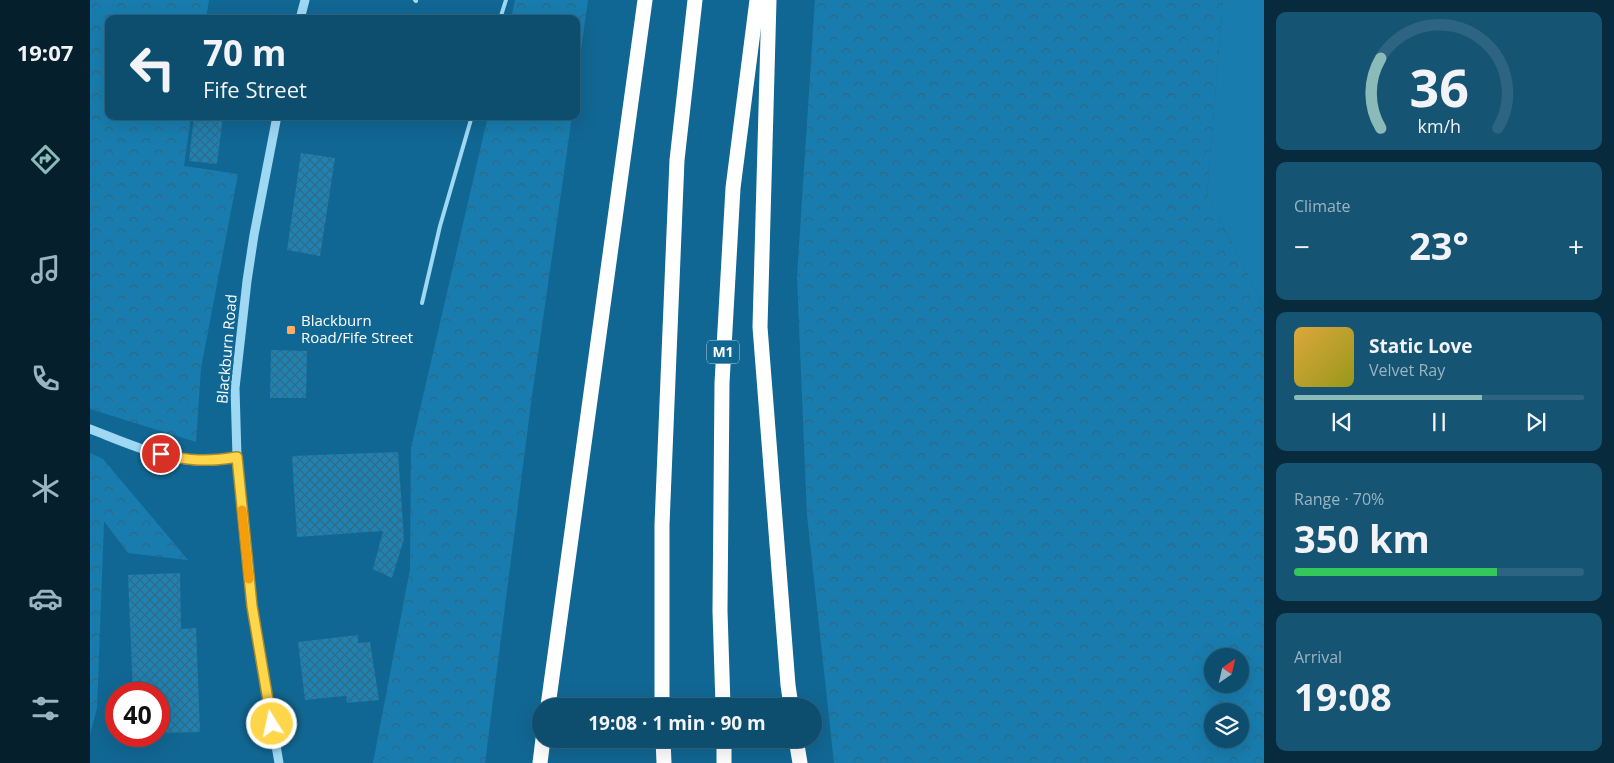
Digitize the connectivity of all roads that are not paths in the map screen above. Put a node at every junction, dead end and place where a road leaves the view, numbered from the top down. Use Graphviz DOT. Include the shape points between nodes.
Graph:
graph roads {
  1 [pos="305,0"];
  2 [pos="506,0"];
  3 [pos="645,0"];
  4 [pos="695,0"];
  5 [pos="757,0"];
  6 [pos="769,0"];
  7 [pos="301,15"];
  8 [pos="501,15"];
  9 [pos="276,120"];
  10 [pos="471,120"];
  11 [pos="422,302"];
  12 [pos="90,429"];
  13 [pos="237,457"];
  14 [pos="549,698"];
  15 [pos="662,698"];
  16 [pos="722,698"];
  17 [pos="790,698"];
  18 [pos="542,748"];
  19 [pos="663,748"];
  20 [pos="724,748"];
  21 [pos="798,748"];
  22 [pos="279,763"];
  23 [pos="540,763"];
  24 [pos="664,763"];
  25 [pos="724,763"];
  26 [pos="800,763"];
  1 -- 7 [label="street"];
  2 -- 8 [label="lane"];
  3 -- 14 [label="highway"];
  4 -- 15 [label="highway" via="676,160 662,524"];
  5 -- 16 [label="highway, M1" via="733,188 722,383"];
  6 -- 17 [label="highway" via="760,327"];
  9 -- 13 [label="street, Blackburn Road" via="247,281 235,388"];
  10 -- 11 [label="lane"];
  12 -- 13 [label="street" via="143,450 178,458 214,461"];
  13 -- 22 [label="street, Blackburn Road" via="252,606"];
  18 -- 23 [label="highway"];
  19 -- 24 [label="highway"];
  20 -- 25 [label="highway"];
  21 -- 26 [label="highway"];
}
